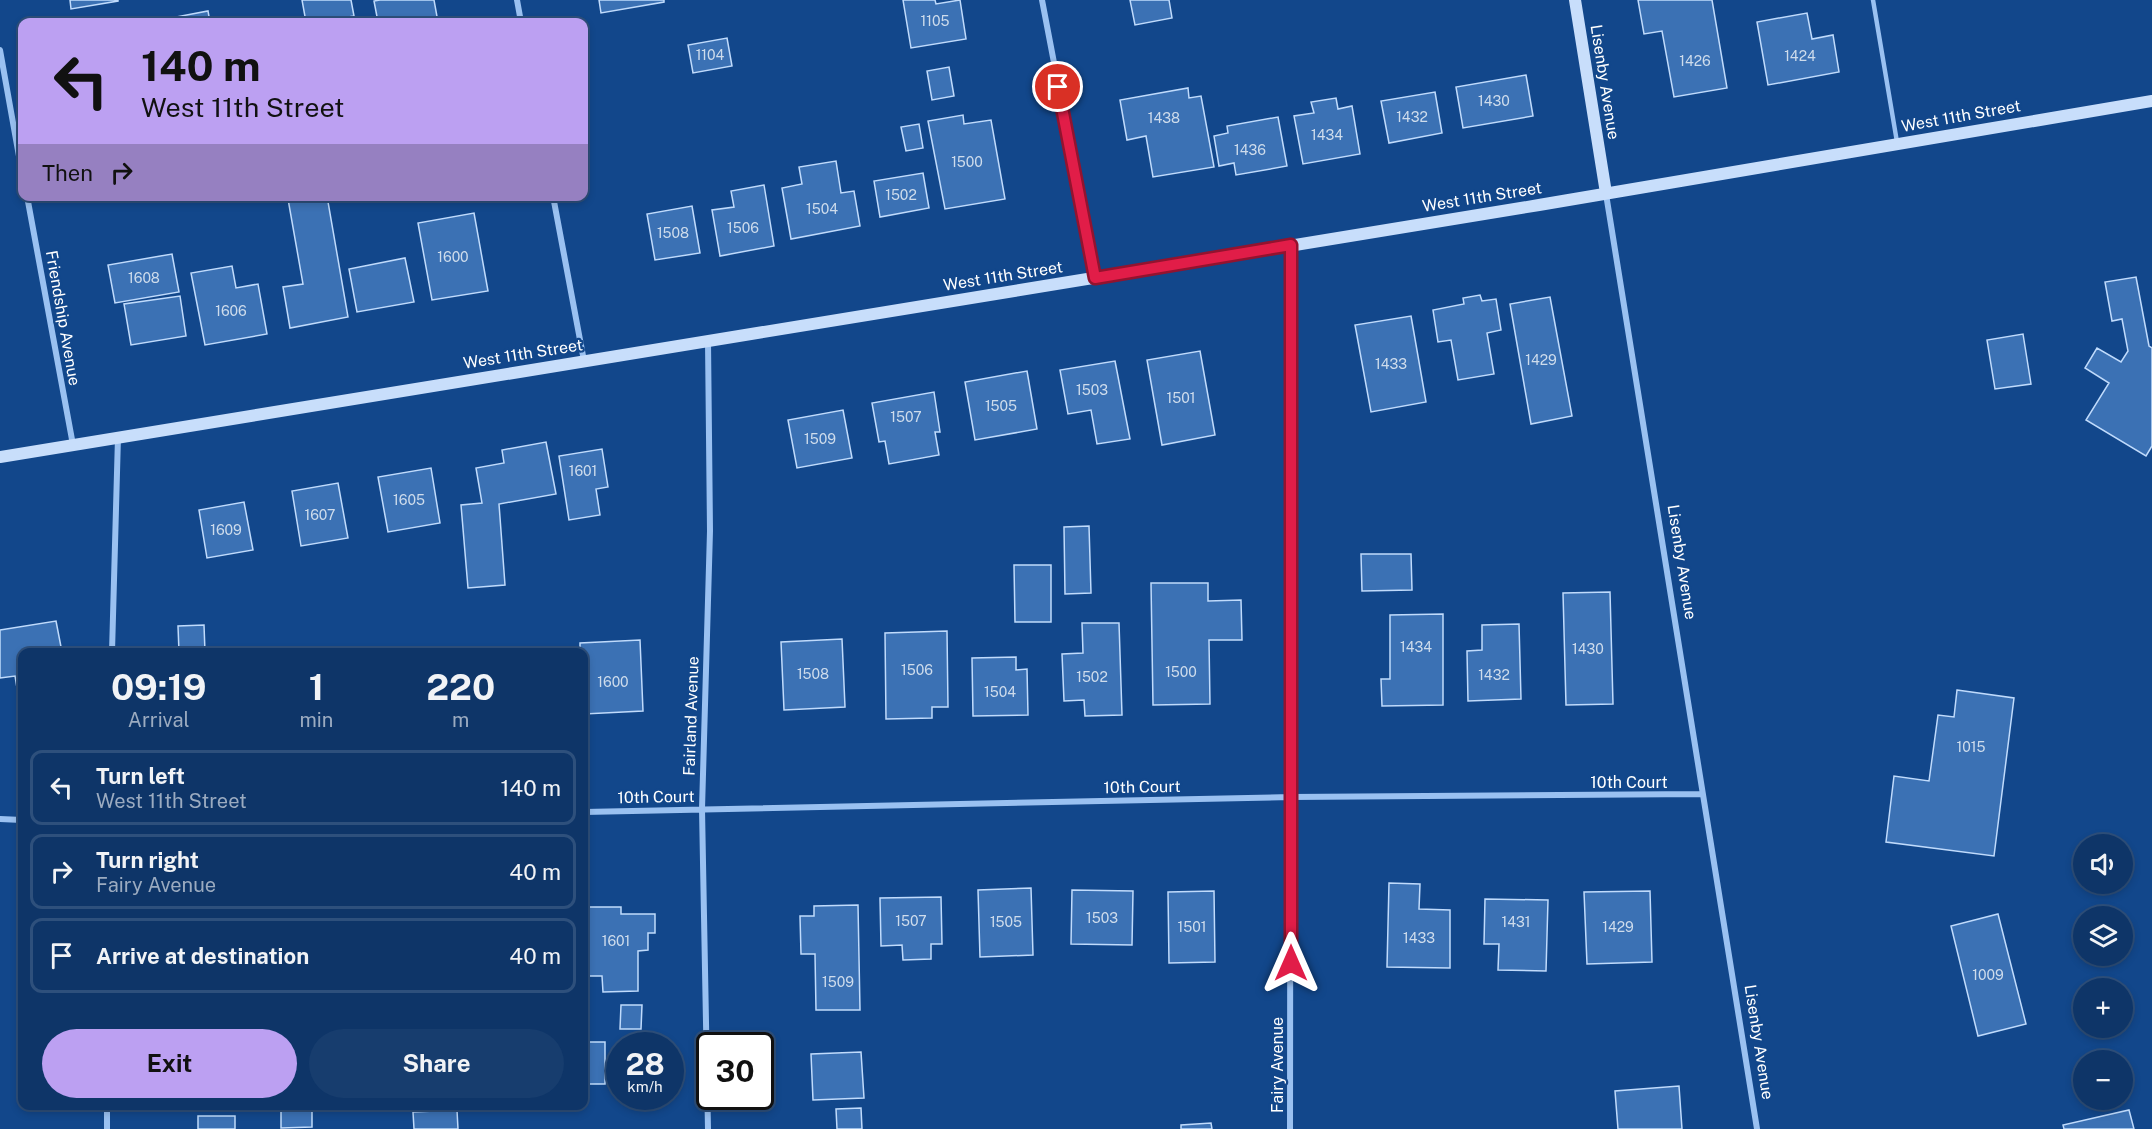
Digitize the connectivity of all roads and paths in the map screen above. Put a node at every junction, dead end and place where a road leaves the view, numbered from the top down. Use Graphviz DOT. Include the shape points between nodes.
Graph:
graph roads {
  1 [pos="517,0"];
  2 [pos="1042,0"];
  3 [pos="1575,0"];
  4 [pos="1873,0"];
  5 [pos="520,18"];
  6 [pos="0,50"];
  7 [pos="2152,101"];
  8 [pos="1897,143"];
  9 [pos="18,151"];
  10 [pos="1606,193"];
  11 [pos="28,201"];
  12 [pos="554,201"];
  13 [pos="1291,245"];
  14 [pos="1095,278"];
  15 [pos="708,340"];
  16 [pos="584,361"];
  17 [pos="118,437"];
  18 [pos="73,445"];
  19 [pos="0,457"];
  20 [pos="112,648"];
  21 [pos="1702,795"];
  22 [pos="1292,797"];
  23 [pos="702,809"];
  24 [pos="588,812"];
  25 [pos="0,819"];
  26 [pos="18,820"];
  27 [pos="107,1110"];
  28 [pos="107,1129"];
  29 [pos="708,1129"];
  30 [pos="1290,1129"];
  31 [pos="1756,1129"];
  1 -- 5 [label="street"];
  2 -- 14 [label="street"];
  3 -- 10 [label="main road, Lisenby Avenue"];
  4 -- 8 [label="lane"];
  6 -- 9 [label="street"];
  7 -- 8 [label="main road, West 11th Street"];
  8 -- 10 [label="main road, West 11th Street"];
  10 -- 13 [label="main road, West 11th Street"];
  10 -- 21 [label="street, Lisenby Avenue"];
  11 -- 18 [label="street, Friendship Avenue"];
  12 -- 16 [label="street"];
  13 -- 14 [label="main road, West 11th Street"];
  13 -- 22 [label="street, Fairy Avenue"];
  14 -- 15 [label="main road, West 11th Street"];
  15 -- 16 [label="main road, West 11th Street"];
  15 -- 23 [label="street, Fairland Avenue" via="710,531"];
  16 -- 17 [label="main road, West 11th Street"];
  17 -- 18 [label="main road, West 11th Street"];
  17 -- 20 [label="street"];
  18 -- 19 [label="main road, West 11th Street"];
  21 -- 22 [label="street, 10th Court"];
  21 -- 31 [label="street, Lisenby Avenue"];
  22 -- 23 [label="street, 10th Court"];
  22 -- 30 [label="street, Fairy Avenue"];
  23 -- 24 [label="street, 10th Court"];
  23 -- 29 [label="street, Fairland Avenue"];
  25 -- 26 [label="street"];
  27 -- 28 [label="street"];
}
